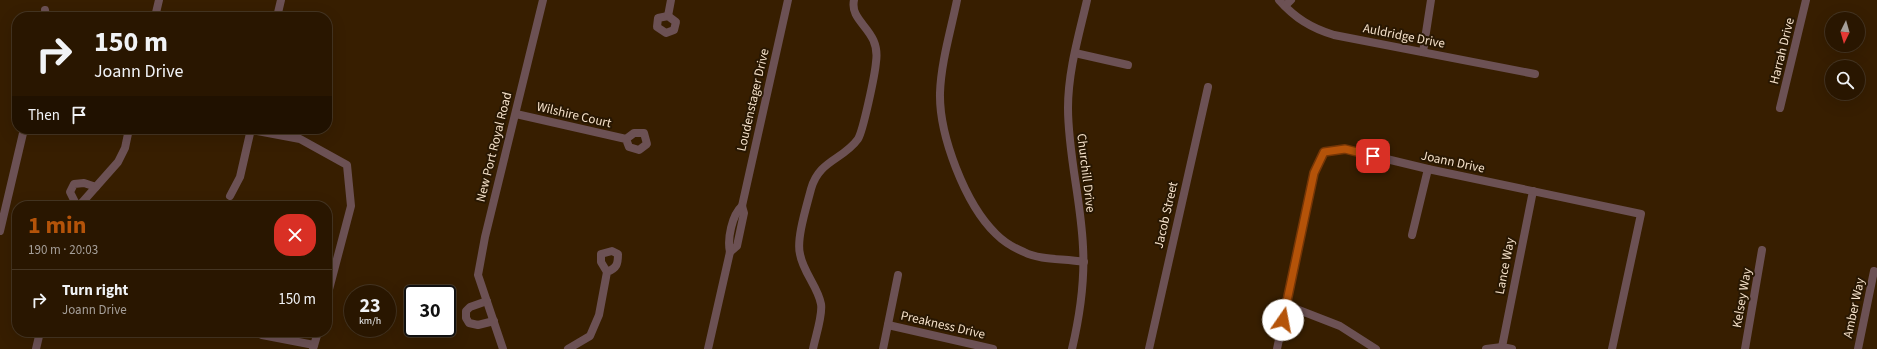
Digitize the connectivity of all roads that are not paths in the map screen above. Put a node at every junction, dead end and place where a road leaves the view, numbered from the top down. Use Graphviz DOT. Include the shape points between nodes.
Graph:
graph roads {
  1 [pos="159,0"];
  2 [pos="281,0"];
  3 [pos="543,0"];
  4 [pos="670,0"];
  5 [pos="788,0"];
  6 [pos="854,0"];
  7 [pos="958,0"];
  8 [pos="1086,0"];
  9 [pos="1291,0"];
  10 [pos="1431,0"];
  11 [pos="1806,0"];
  12 [pos="1282,3"];
  13 [pos="156,12"];
  14 [pos="278,12"];
  15 [pos="668,16"];
  16 [pos="1423,52"];
  17 [pos="1075,53"];
  18 [pos="1128,66"];
  19 [pos="1535,74"];
  20 [pos="1208,87"];
  21 [pos="1780,108"];
  22 [pos="516,114"];
  23 [pos="23,134"];
  24 [pos="129,134"];
  25 [pos="250,134"];
  26 [pos="276,134"];
  27 [pos="626,139"];
  28 [pos="1428,169"];
  29 [pos="96,187"];
  30 [pos="1532,191"];
  31 [pos="230,196"];
  32 [pos="75,201"];
  33 [pos="83,201"];
  34 [pos="0,231"];
  35 [pos="1412,235"];
  36 [pos="1762,250"];
  37 [pos="1084,262"];
  38 [pos="1874,271"];
  39 [pos="607,272"];
  40 [pos="898,275"];
  41 [pos="332,278"];
  42 [pos="487,301"];
  43 [pos="1286,305"];
  44 [pos="494,321"];
  45 [pos="888,325"];
  46 [pos="39,337"];
  47 [pos="271,337"];
  48 [pos="317,337"];
  49 [pos="314,347"];
  50 [pos="1502,347"];
  51 [pos="36,349"];
  52 [pos="503,349"];
  53 [pos="568,349"];
  54 [pos="708,349"];
  55 [pos="813,349"];
  56 [pos="883,349"];
  57 [pos="994,349"];
  58 [pos="1072,349"];
  59 [pos="1148,349"];
  60 [pos="1277,349"];
  61 [pos="1376,349"];
  62 [pos="1486,349"];
  63 [pos="1512,349"];
  64 [pos="1612,349"];
  65 [pos="1745,349"];
  66 [pos="1858,349"];
  1 -- 13 [label="street"];
  2 -- 14 [label="street"];
  3 -- 22 [label="street, New Port Royal Road"];
  4 -- 15 [label="street"];
  5 -- 54 [label="street, Loudenstager Drive" via="742,206 744,213 737,246 730,252"];
  6 -- 55 [label="street" via="854,14 876,44 876,62 858,138 828,162 815,177 800,241 801,259 822,305"];
  7 -- 37 [label="street" via="940,93 946,140 955,167 982,216 995,234 1008,244 1025,253"];
  8 -- 17 [label="street, Churchill Drive"];
  9 -- 12 [label="street"];
  10 -- 16 [label="street"];
  11 -- 21 [label="street, Harrah Drive"];
  12 -- 16 [label="street, Auldridge Drive" via="1316,30"];
  16 -- 19 [label="street, Auldridge Drive"];
  17 -- 18 [label="street"];
  17 -- 37 [label="street, Churchill Drive" via="1070,80 1069,130"];
  20 -- 59 [label="street, Jacob Street"];
  22 -- 27 [label="street, Wilshire Court"];
  22 -- 42 [label="street, New Port Royal Road" via="488,223 478,275"];
  23 -- 34 [label="street"];
  24 -- 29 [label="street" via="118,162"];
  25 -- 31 [label="street" via="240,177"];
  26 -- 41 [label="street" via="300,139 347,165 351,206"];
  28 -- 30 [label="street, Joann Drive"];
  28 -- 35 [label="street"];
  28 -- 43 [label="street, Joann Drive" via="1345,149 1324,152 1314,173"];
  29 -- 32 [label="street" via="84,183 74,184 70,192"];
  29 -- 33 [label="street"];
  30 -- 50 [label="street, Lance Way"];
  30 -- 64 [label="street, Joann Drive" via="1641,214"];
  36 -- 65 [label="street, Kelsey Way"];
  37 -- 58 [label="street, Churchill Drive" via="1083,290"];
  38 -- 66 [label="street, Amber Way"];
  39 -- 53 [label="street" via="599,315 590,336"];
  40 -- 45 [label="street"];
  42 -- 44 [label="street, New Port Royal Road"];
  42 -- 44 [label="street" via="470,307 466,311 466,318 469,323 478,325"];
  43 -- 60 [label="street, Joann Drive"];
  43 -- 61 [label="street" via="1340,326"];
  44 -- 52 [label="street, New Port Royal Road"];
  45 -- 56 [label="street"];
  45 -- 57 [label="street, Preakness Drive"];
  46 -- 51 [label="street"];
  47 -- 49 [label="street"];
  48 -- 49 [label="street"];
  50 -- 62 [label="street"];
  50 -- 63 [label="street"];
}
